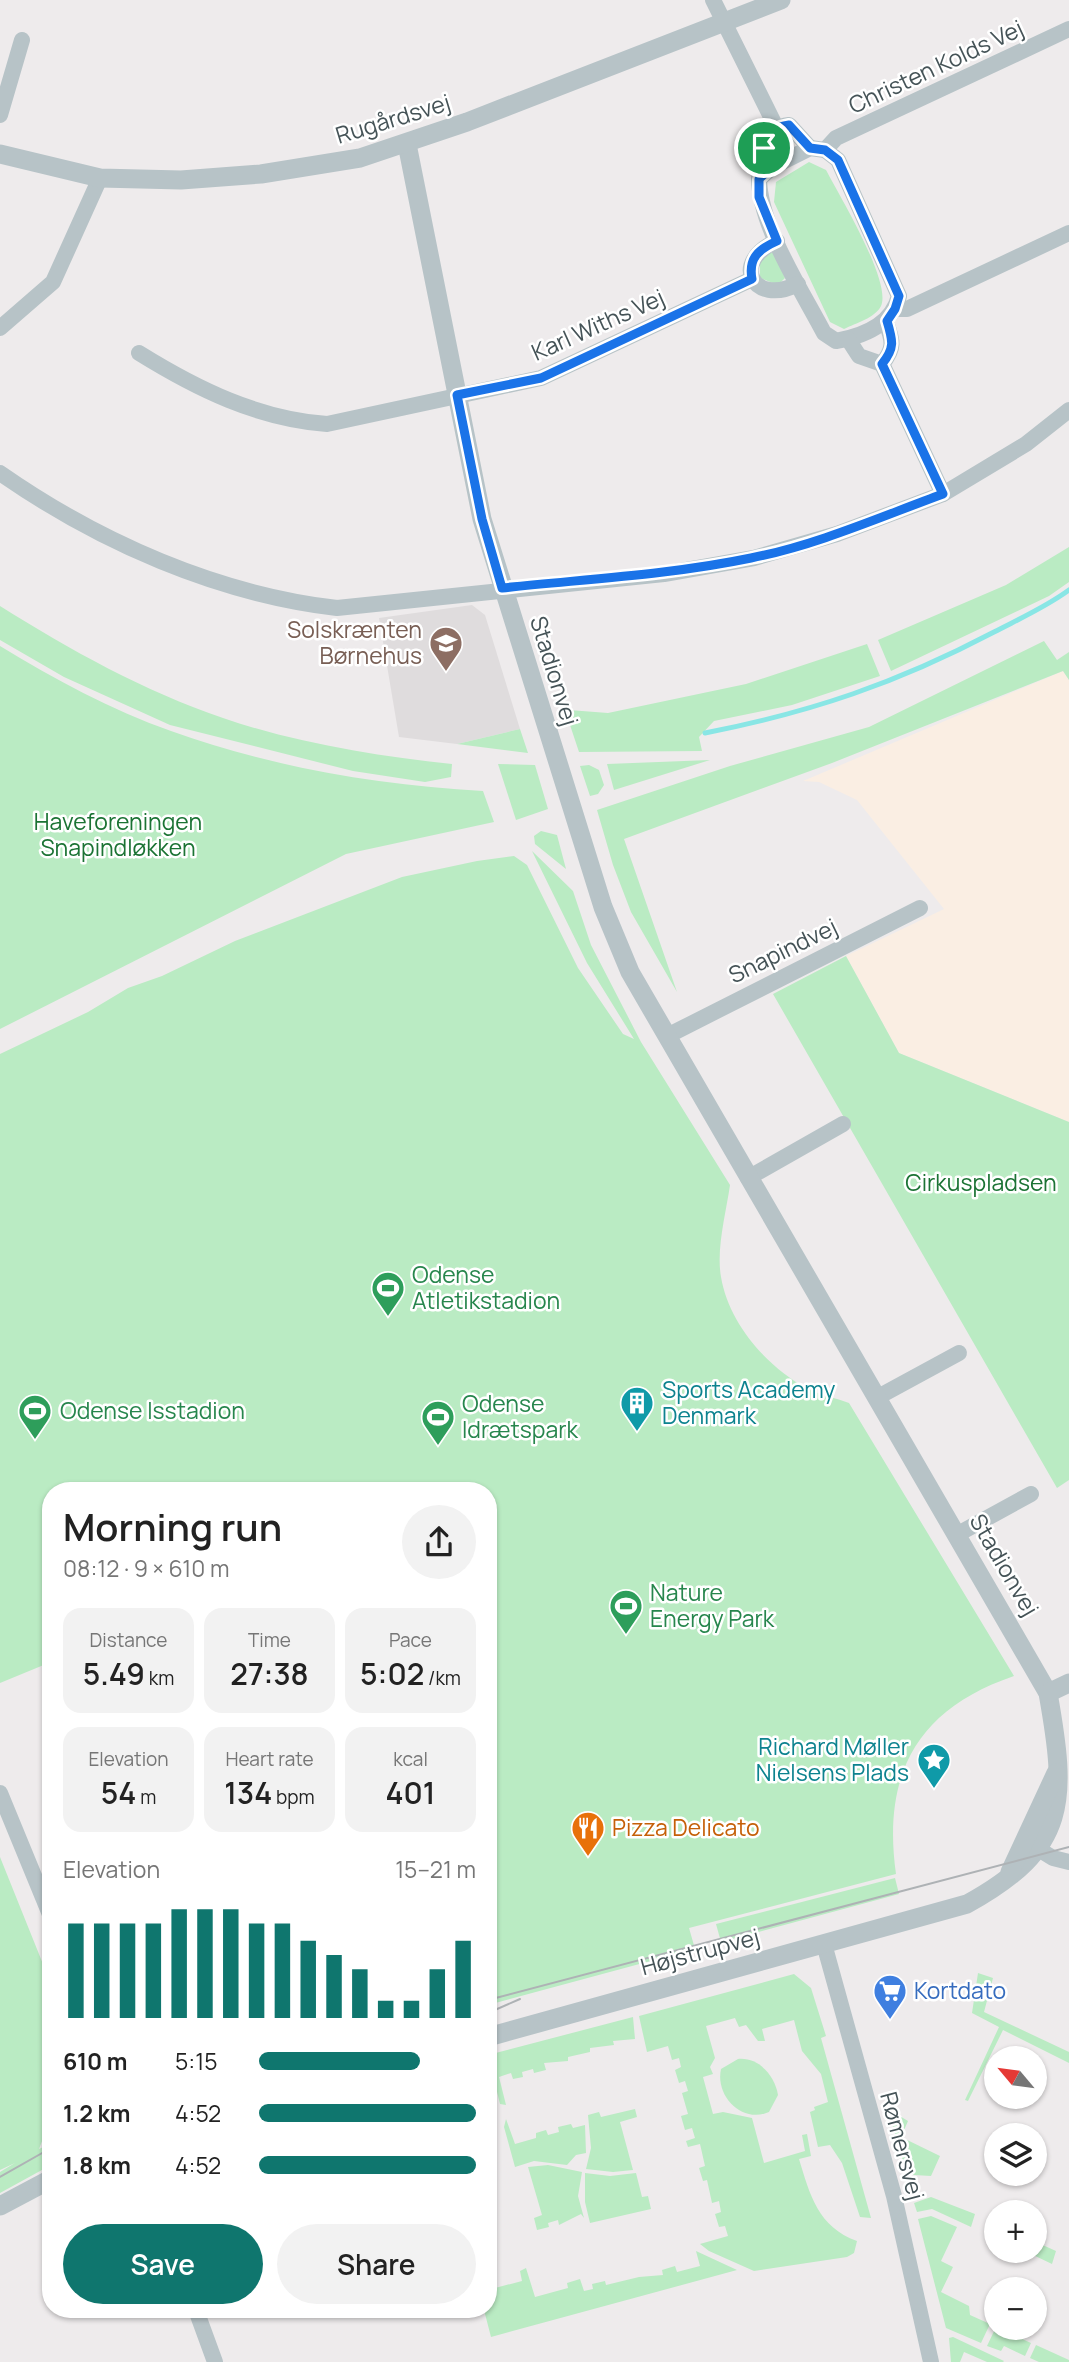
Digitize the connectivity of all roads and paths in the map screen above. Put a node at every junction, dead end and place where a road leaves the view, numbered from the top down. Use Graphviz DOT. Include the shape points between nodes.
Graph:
graph roads {
  1 [pos="713,0"];
  2 [pos="781,0"];
  3 [pos="726,22"];
  4 [pos="1069,29"];
  5 [pos="22,40"];
  6 [pos="0,115"];
  7 [pos="776,127"];
  8 [pos="407,144"];
  9 [pos="818,149"];
  10 [pos="0,154"];
  11 [pos="772,167"];
  12 [pos="100,178"];
  13 [pos="1069,233"];
  14 [pos="777,241"];
  15 [pos="752,279"];
  16 [pos="798,284"];
  17 [pos="891,315"];
  18 [pos="0,327"];
  19 [pos="848,339"];
  20 [pos="139,353"];
  21 [pos="882,364"];
  22 [pos="457,395"];
  23 [pos="1069,411"];
  24 [pos="0,473"];
  25 [pos="943,494"];
  26 [pos="502,588"];
  27 [pos="920,908"];
  28 [pos="667,1036"];
  29 [pos="843,1124"];
  30 [pos="748,1178"];
  31 [pos="959,1353"];
  32 [pos="878,1397"];
  33 [pos="1031,1494"];
  34 [pos="958,1534"];
  35 [pos="1069,1683"];
  36 [pos="1048,1693"];
  37 [pos="0,1793"];
  38 [pos="1033,1846"];
  39 [pos="1069,1862"];
  40 [pos="42,1895"];
  41 [pos="925,1917"];
  42 [pos="824,1944"];
  43 [pos="497,2034"];
  44 [pos="42,2188"];
  45 [pos="0,2206"];
  46 [pos="199,2318"];
  47 [pos="215,2362"];
  48 [pos="931,2362"];
  1 -- 3 [label="street"];
  2 -- 3 [label="street, Rugårdsvej"];
  3 -- 7 [label="street"];
  3 -- 8 [label="street, Rugårdsvej"];
  4 -- 9 [label="street, Christen Kolds Vej"];
  5 -- 6 [label="street"];
  7 -- 9 [label="street" via="789,125"];
  7 -- 11 [label="street" via="766,135 764,148"];
  8 -- 12 [label="street, Rugårdsvej" via="360,158 261,174 181,180"];
  8 -- 22 [label="street, Stadionvej"];
  9 -- 11 [label="street, Christen Kolds Vej"];
  9 -- 17 [label="street" via="838,160 868,224 899,296"];
  10 -- 12 [label="street, Rugårdsvej"];
  11 -- 14 [label="street" via="759,179 759,197"];
  12 -- 18 [label="street" via="53,282"];
  13 -- 17 [label="street"];
  14 -- 15 [label="street" via="754,256"];
  14 -- 16 [label="street"];
  15 -- 16 [label="street" via="772,293"];
  15 -- 22 [label="street, Karl Withs Vej" via="541,378"];
  16 -- 19 [label="street" via="824,333 836,341"];
  17 -- 19 [label="street"];
  17 -- 21 [label="street" via="894,341"];
  19 -- 21 [label="street" via="859,356"];
  20 -- 22 [label="street, Karl Withs Vej" via="245,408 292,422 327,424"];
  21 -- 25 [label="street"];
  22 -- 26 [label="street, Stadionvej" via="482,519"];
  23 -- 25 [label="street" via="1026,444"];
  24 -- 26 [label="street" via="30,494 131,547 222,586 286,602 337,608"];
  25 -- 26 [label="street" via="837,534 754,558 664,574"];
  26 -- 28 [label="street, Stadionvej" via="603,907 630,972"];
  27 -- 28 [label="street, Snapindvej"];
  28 -- 30 [label="street, Stadionvej"];
  29 -- 30 [label="street"];
  30 -- 32 [label="street, Stadionvej"];
  31 -- 32 [label="street"];
  32 -- 34 [label="street, Stadionvej"];
  33 -- 34 [label="street"];
  34 -- 36 [label="street, Stadionvej"];
  35 -- 36 [label="street"];
  36 -- 38 [label="street, Stadionvej" via="1058,1746 1058,1809"];
  37 -- 40 [label="street"];
  38 -- 39 [label="street"];
  38 -- 41 [label="street, Stadionvej" via="1000,1884 967,1904"];
  41 -- 42 [label="street, Højstrupvej"];
  42 -- 43 [label="street, Højstrupvej"];
  42 -- 48 [label="street, Rømersvej" via="894,2196"];
  44 -- 45 [label="street"];
  46 -- 47 [label="street"];
}
